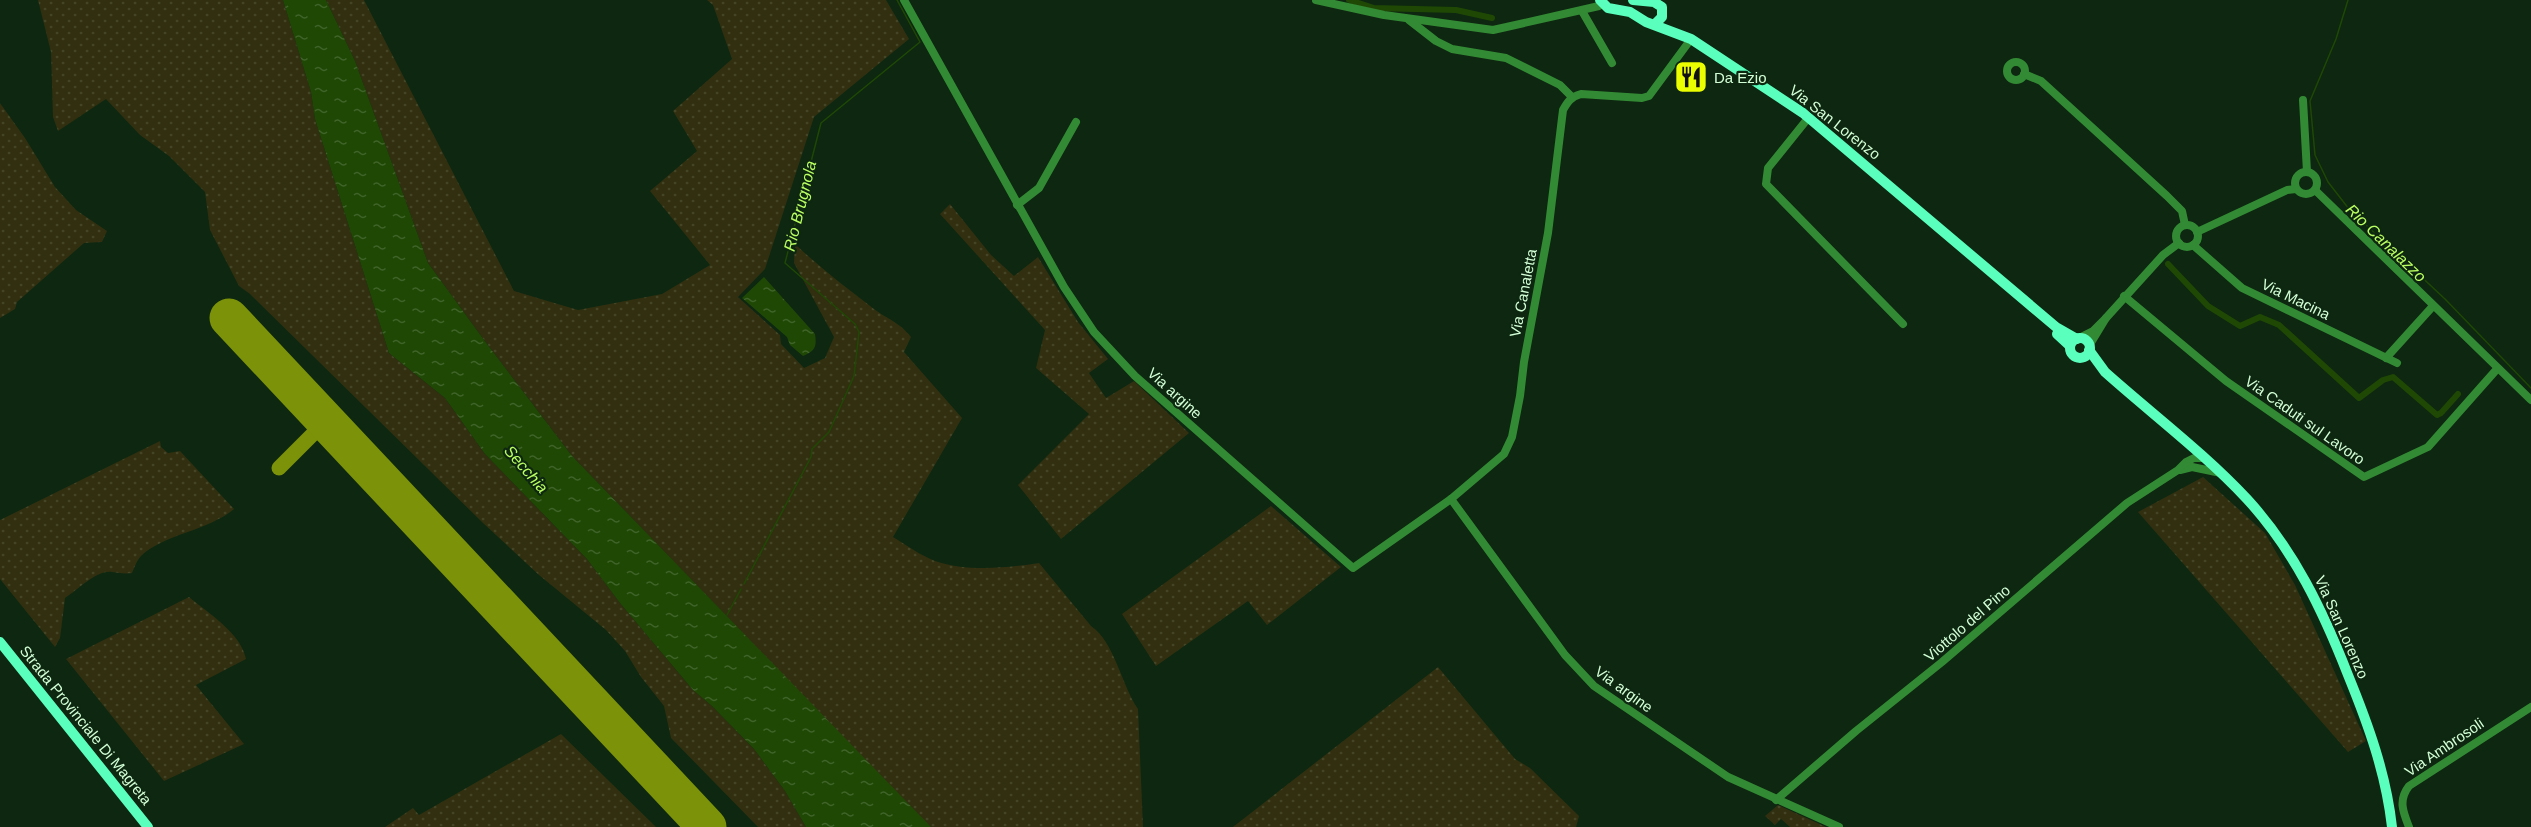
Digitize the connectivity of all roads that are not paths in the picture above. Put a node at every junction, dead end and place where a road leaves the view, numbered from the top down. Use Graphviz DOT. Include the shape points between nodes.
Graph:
graph roads {
  1 [pos="904,0"];
  2 [pos="1316,0"];
  3 [pos="1634,0"];
  4 [pos="1601,2"];
  5 [pos="1664,8"];
  6 [pos="1582,11"];
  7 [pos="1408,19"];
  8 [pos="1655,24"];
  9 [pos="1691,39"];
  10 [pos="1612,63"];
  11 [pos="2024,74"];
  12 [pos="1572,97"];
  13 [pos="2303,100"];
  14 [pos="1809,117"];
  15 [pos="1076,122"];
  16 [pos="2307,172"];
  17 [pos="2296,189"];
  18 [pos="2315,190"];
  19 [pos="1017,205"];
  20 [pos="2185,225"];
  21 [pos="2197,232"];
  22 [pos="2179,243"];
  23 [pos="2193,245"];
  24 [pos="2124,296"];
  25 [pos="2433,306"];
  26 [pos="2106,318"];
  27 [pos="1903,324"];
  28 [pos="2075,341"];
  29 [pos="2087,351"];
  30 [pos="2386,358"];
  31 [pos="2397,363"];
  32 [pos="2497,369"];
  33 [pos="2531,400"];
  34 [pos="2187,444"];
  35 [pos="2203,458"];
  36 [pos="2189,465"];
  37 [pos="2221,474"];
  38 [pos="1451,499"];
  39 [pos="1353,568"];
  40 [pos="0,642"];
  41 [pos="2531,707"];
  42 [pos="1776,800"];
  43 [pos="148,827"];
  44 [pos="1839,827"];
  45 [pos="2392,827"];
  46 [pos="2409,827"];
  1 -- 19 [label="street, Via argine"];
  2 -- 7 [label="street"];
  3 -- 5 [label="main road" via="1658,3"];
  4 -- 6 [label="street"];
  4 -- 8 [label="main road"];
  5 -- 8 [label="main road"];
  5 -- 9 [label="main road"];
  6 -- 7 [label="street" via="1493,30"];
  6 -- 10 [label="street"];
  7 -- 12 [label="street" via="1452,49 1506,58 1560,85"];
  8 -- 9 [label="main road"];
  9 -- 12 [label="street" via="1645,97"];
  9 -- 14 [label="main road, Via San Lorenzo"];
  11 -- 20 [label="street" via="2042,81 2167,196 2182,211"];
  12 -- 38 [label="street, Via Canaletta" via="1563,110 1548,233 1512,437 1504,454"];
  13 -- 16 [label="street"];
  14 -- 27 [label="street" via="1767,168 1766,184"];
  14 -- 28 [label="main road, Via San Lorenzo"];
  15 -- 19 [label="street" via="1038,189"];
  16 -- 17 [label="street" via="2295,178"];
  16 -- 18 [label="street" via="2317,180"];
  17 -- 18 [label="street" via="2303,194"];
  17 -- 21 [label="street"];
  18 -- 25 [label="street"];
  19 -- 39 [label="street, Via argine" via="1094,332 1135,376"];
  20 -- 21 [label="street"];
  20 -- 22 [label="street" via="2177,231"];
  21 -- 23 [label="street"];
  22 -- 23 [label="street"];
  22 -- 24 [label="street"];
  23 -- 30 [label="street, Via Macina" via="2242,288"];
  24 -- 26 [label="street"];
  24 -- 32 [label="street, Via Caduti sul Lavoro" via="2226,381 2364,477 2428,447"];
  25 -- 30 [label="street"];
  25 -- 32 [label="street"];
  26 -- 28 [label="street"];
  26 -- 29 [label="street"];
  28 -- 29 [label="main road" via="2087,341"];
  28 -- 29 [label="main road" via="2072,354"];
  29 -- 34 [label="main road, Via San Lorenzo" via="2105,372"];
  30 -- 31 [label="street, Via Macina"];
  32 -- 33 [label="street"];
  34 -- 35 [label="main road, Via San Lorenzo"];
  34 -- 36 [label="street"];
  35 -- 36 [label="street, Viottolo del Pino"];
  35 -- 37 [label="main road, Via San Lorenzo"];
  36 -- 37 [label="street"];
  36 -- 42 [label="street, Viottolo del Pino" via="2127,503"];
  37 -- 45 [label="main road, Via San Lorenzo" via="2276,535 2319,605 2373,737"];
  38 -- 39 [label="street, Via Canaletta"];
  38 -- 42 [label="street, Via argine" via="1588,681 1719,771"];
  40 -- 43 [label="main road, Strada Provinciale Di Magreta"];
  41 -- 46 [label="street, Via Ambrosoli" via="2409,786 2402,805"];
  42 -- 44 [label="street, Via argine"];
}
